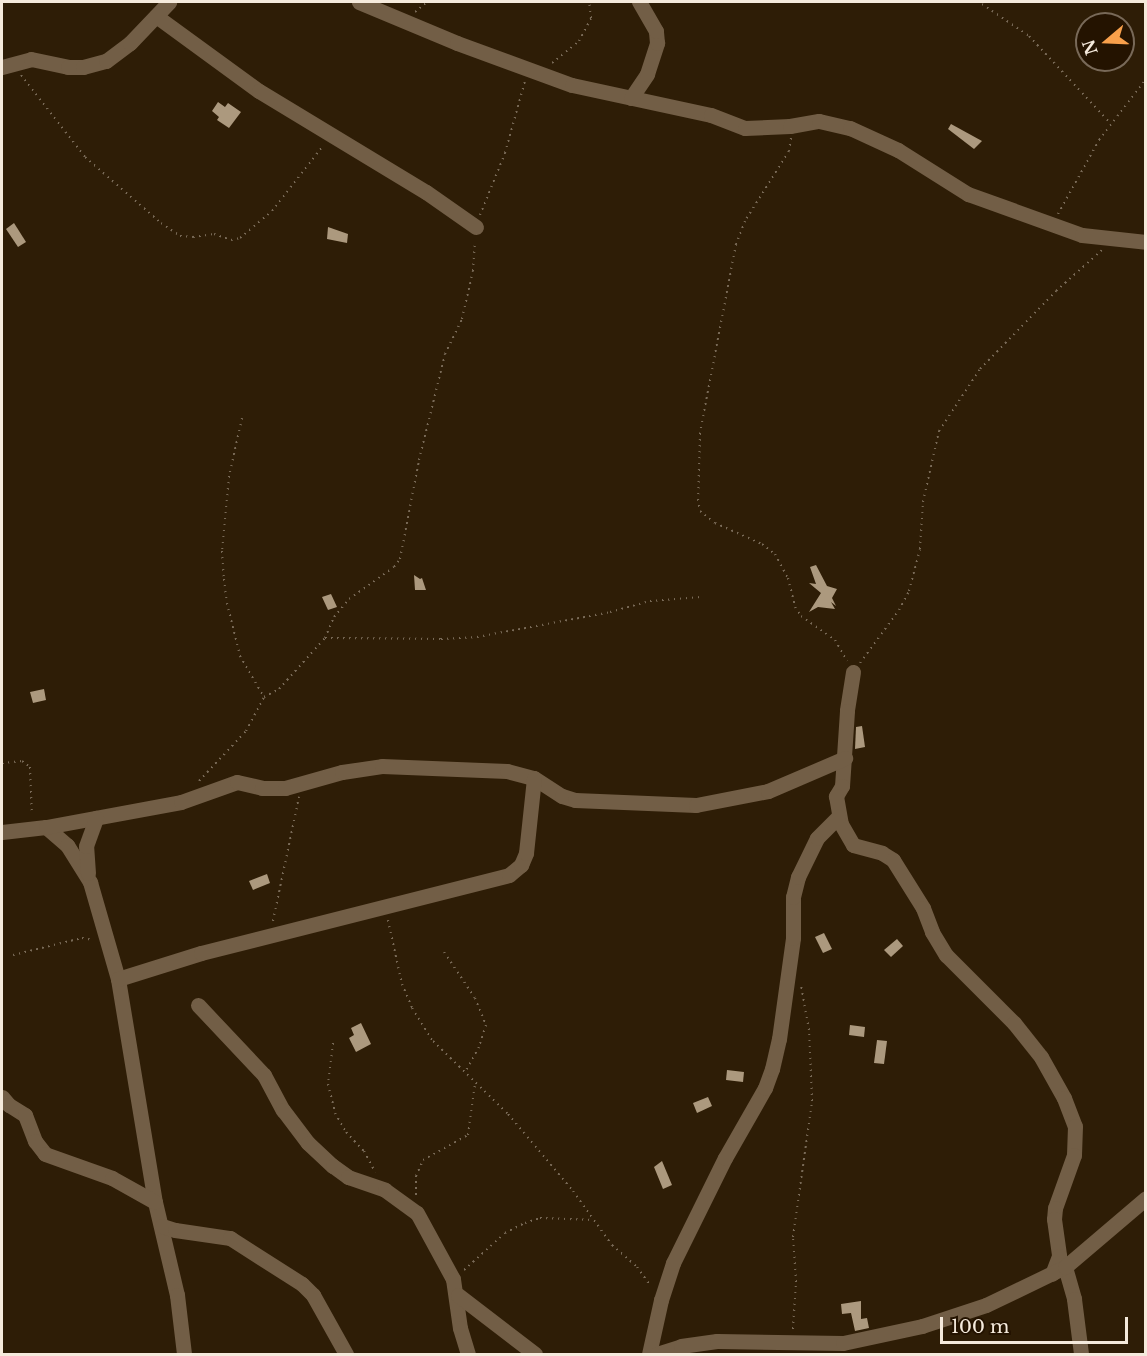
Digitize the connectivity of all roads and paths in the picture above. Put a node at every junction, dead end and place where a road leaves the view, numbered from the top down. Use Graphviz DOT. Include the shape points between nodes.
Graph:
graph roads {
  1 [pos="169,2"];
  2 [pos="359,2"];
  3 [pos="589,2"];
  4 [pos="639,2"];
  5 [pos="982,4"];
  6 [pos="156,16"];
  7 [pos="5,65"];
  8 [pos="532,71"];
  9 [pos="1146,79"];
  10 [pos="631,98"];
  11 [pos="1110,123"];
  12 [pos="790,126"];
  13 [pos="332,134"];
  14 [pos="1052,224"];
  15 [pos="476,227"];
  16 [pos="1114,239"];
  17 [pos="1146,242"];
  18 [pos="242,418"];
  19 [pos="701,597"];
  20 [pos="325,638"];
  21 [pos="853,672"];
  22 [pos="264,697"];
  23 [pos="845,758"];
  24 [pos="2,763"];
  25 [pos="534,778"];
  26 [pos="199,781"];
  27 [pos="301,782"];
  28 [pos="838,817"];
  29 [pos="96,818"];
  30 [pos="39,828"];
  31 [pos="2,832"];
  32 [pos="90,882"];
  33 [pos="383,905"];
  34 [pos="269,935"];
  35 [pos="110,952"];
  36 [pos="444,952"];
  37 [pos="13,955"];
  38 [pos="118,979"];
  39 [pos="801,984"];
  40 [pos="198,1005"];
  41 [pos="333,1043"];
  42 [pos="465,1072"];
  43 [pos="476,1083"];
  44 [pos="2,1097"];
  45 [pos="385,1190"];
  46 [pos="1146,1198"];
  47 [pos="155,1202"];
  48 [pos="417,1214"];
  49 [pos="593,1220"];
  50 [pos="162,1226"];
  51 [pos="1058,1270"];
  52 [pos="453,1279"];
  53 [pos="458,1295"];
  54 [pos="661,1300"];
  55 [pos="792,1343"];
  56 [pos="184,1354"];
  57 [pos="346,1354"];
  58 [pos="468,1354"];
  59 [pos="535,1354"];
  60 [pos="649,1354"];
  61 [pos="657,1354"];
  62 [pos="1081,1354"];
  1 -- 6 [label="street"];
  2 -- 8 [label="street"];
  3 -- 8 [label="path" via="591,18 579,41 567,53"];
  4 -- 10 [label="street" via="656,31 657,43 647,74"];
  5 -- 11 [label="path" via="1029,36"];
  6 -- 7 [label="street" via="117,54 96,64 68,67 31,59"];
  6 -- 13 [label="street" via="259,91"];
  7 -- 13 [label="path" via="41,98 85,157 161,224 188,237 214,234 237,239 252,230 291,189"];
  8 -- 10 [label="street"];
  8 -- 15 [label="path"];
  9 -- 11 [label="path"];
  10 -- 12 [label="street" via="711,115 745,128"];
  11 -- 14 [label="path"];
  12 -- 14 [label="street" via="819,121 850,128 898,150 968,194"];
  12 -- 21 [label="path" via="789,151 745,220 736,244 700,433 698,499 700,511 715,523 775,554 788,578 795,607 801,616 835,640"];
  13 -- 15 [label="street"];
  14 -- 16 [label="street" via="1082,235"];
  15 -- 20 [label="path" via="473,271 462,319 445,354 400,559 349,599 334,617"];
  16 -- 17 [label="street"];
  16 -- 21 [label="path" via="1056,291 980,369 939,431 923,502 920,549 909,591"];
  18 -- 22 [label="path" via="228,476 222,551 224,579 240,656"];
  19 -- 20 [label="path" via="650,601 477,637"];
  20 -- 22 [label="path" via="277,692"];
  21 -- 23 [label="street"];
  22 -- 26 [label="path" via="246,731"];
  23 -- 25 [label="street" via="768,791 696,805 575,800"];
  23 -- 28 [label="street" via="837,796"];
  24 -- 30 [label="path" via="22,761 30,767"];
  25 -- 27 [label="street" via="507,771 382,766"];
  25 -- 33 [label="street" via="526,854 521,865 509,875"];
  27 -- 29 [label="street" via="274,789 232,783 181,802"];
  27 -- 34 [label="path"];
  28 -- 51 [label="street" via="853,845 893,860 923,908 946,956 1014,1023 1041,1057 1064,1098 1075,1126 1076,1145 1053,1219"];
  28 -- 54 [label="street" via="817,838 796,887 793,938 772,1069 673,1263"];
  29 -- 30 [label="street"];
  29 -- 32 [label="street" via="86,846"];
  30 -- 31 [label="street"];
  30 -- 32 [label="street" via="67,844"];
  32 -- 35 [label="street"];
  33 -- 34 [label="street"];
  33 -- 42 [label="path" via="402,984 412,1008 433,1041"];
  34 -- 38 [label="street"];
  35 -- 37 [label="path" via="89,938 82,938"];
  35 -- 38 [label="street"];
  36 -- 42 [label="path" via="475,998 486,1025"];
  38 -- 47 [label="street"];
  39 -- 55 [label="path" via="812,1101 793,1237 796,1282"];
  40 -- 45 [label="street" via="264,1076 308,1143 348,1177"];
  41 -- 45 [label="path" via="328,1084 335,1113 364,1151"];
  42 -- 43 [label="path"];
  43 -- 48 [label="path" via="468,1135 430,1155 418,1166"];
  43 -- 49 [label="path" via="508,1114"];
  44 -- 47 [label="street" via="25,1115 35,1142 45,1154 112,1178"];
  45 -- 48 [label="street"];
  46 -- 51 [label="street"];
  47 -- 50 [label="street"];
  48 -- 52 [label="street"];
  49 -- 52 [label="path" via="540,1218 525,1223 505,1233"];
  49 -- 54 [label="path" via="612,1245 637,1267"];
  50 -- 56 [label="street" via="177,1295"];
  50 -- 57 [label="street" via="230,1238 302,1284 313,1295"];
  51 -- 55 [label="street" via="987,1305 922,1326 843,1343"];
  51 -- 62 [label="street" via="1074,1299"];
  52 -- 53 [label="street"];
  53 -- 58 [label="street" via="460,1328"];
  53 -- 59 [label="street"];
  54 -- 60 [label="street"];
  55 -- 61 [label="street" via="717,1341"];
}
